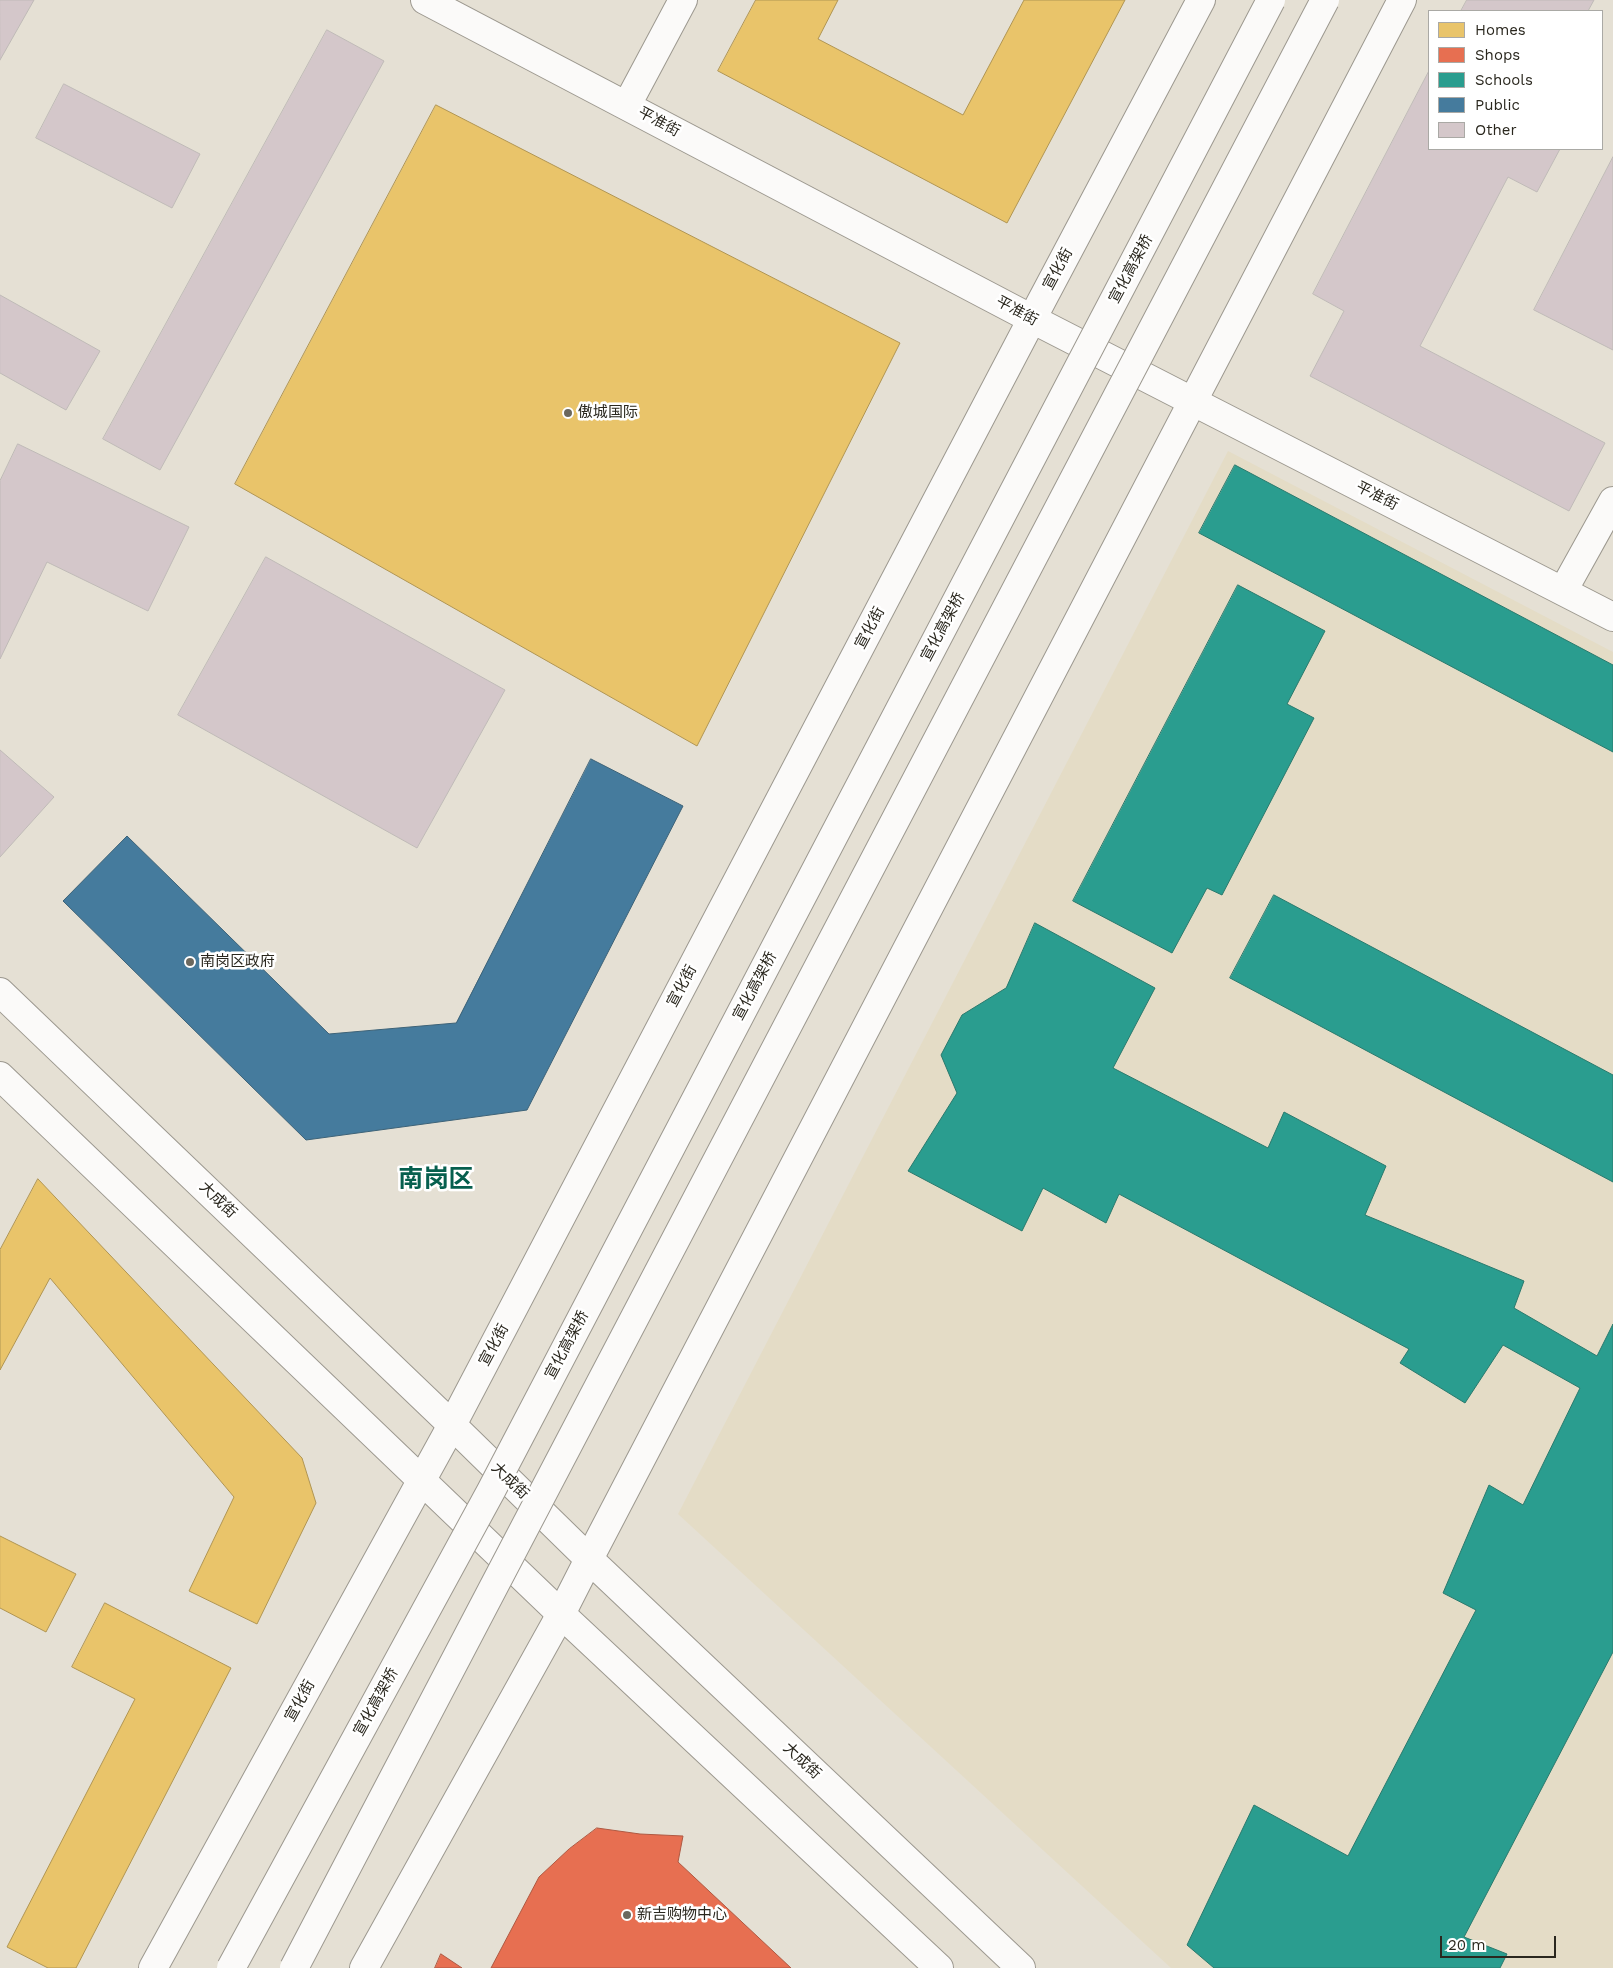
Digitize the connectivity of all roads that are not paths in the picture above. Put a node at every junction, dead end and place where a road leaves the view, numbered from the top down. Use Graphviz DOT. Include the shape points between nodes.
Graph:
graph roads {
  1 [pos="425,0"];
  2 [pos="683,0"];
  3 [pos="1202,0"];
  4 [pos="1271,0"];
  5 [pos="1325,0"];
  6 [pos="1402,0"];
  7 [pos="628,106"];
  8 [pos="1032,319"];
  9 [pos="1191,401"];
  10 [pos="1613,501"];
  11 [pos="1563,591"];
  12 [pos="1613,617"];
  13 [pos="0,992"];
  14 [pos="2,1084"];
  15 [pos="452,1425"];
  16 [pos="421,1479"];
  17 [pos="588,1559"];
  18 [pos="561,1614"];
  19 [pos="153,1968"];
  20 [pos="231,1968"];
  21 [pos="294,1968"];
  22 [pos="364,1968"];
  23 [pos="939,1968"];
  24 [pos="1021,1968"];
  1 -- 7 [label="main road, 平准街"];
  2 -- 7 [label="main road"];
  3 -- 8 [label="main road, 宣化街"];
  4 -- 20 [label="main road, 宣化高架桥, bridge" via="491,1491"];
  5 -- 21 [label="main road, bridge"];
  6 -- 9 [label="main road"];
  7 -- 8 [label="main road, 平准街"];
  8 -- 9 [label="main road, 平准街"];
  8 -- 15 [label="main road, 宣化街"];
  9 -- 11 [label="main road, 平准街"];
  9 -- 17 [label="main road"];
  10 -- 11 [label="main road"];
  11 -- 12 [label="main road, 平准街"];
  13 -- 15 [label="main road, 大成街"];
  14 -- 16 [label="main road"];
  15 -- 16 [label="main road, 宣化街"];
  15 -- 17 [label="main road, 大成街"];
  16 -- 18 [label="main road"];
  16 -- 19 [label="main road, 宣化街"];
  17 -- 18 [label="main road"];
  17 -- 24 [label="main road, 大成街"];
  18 -- 22 [label="main road"];
  18 -- 23 [label="main road"];
}
